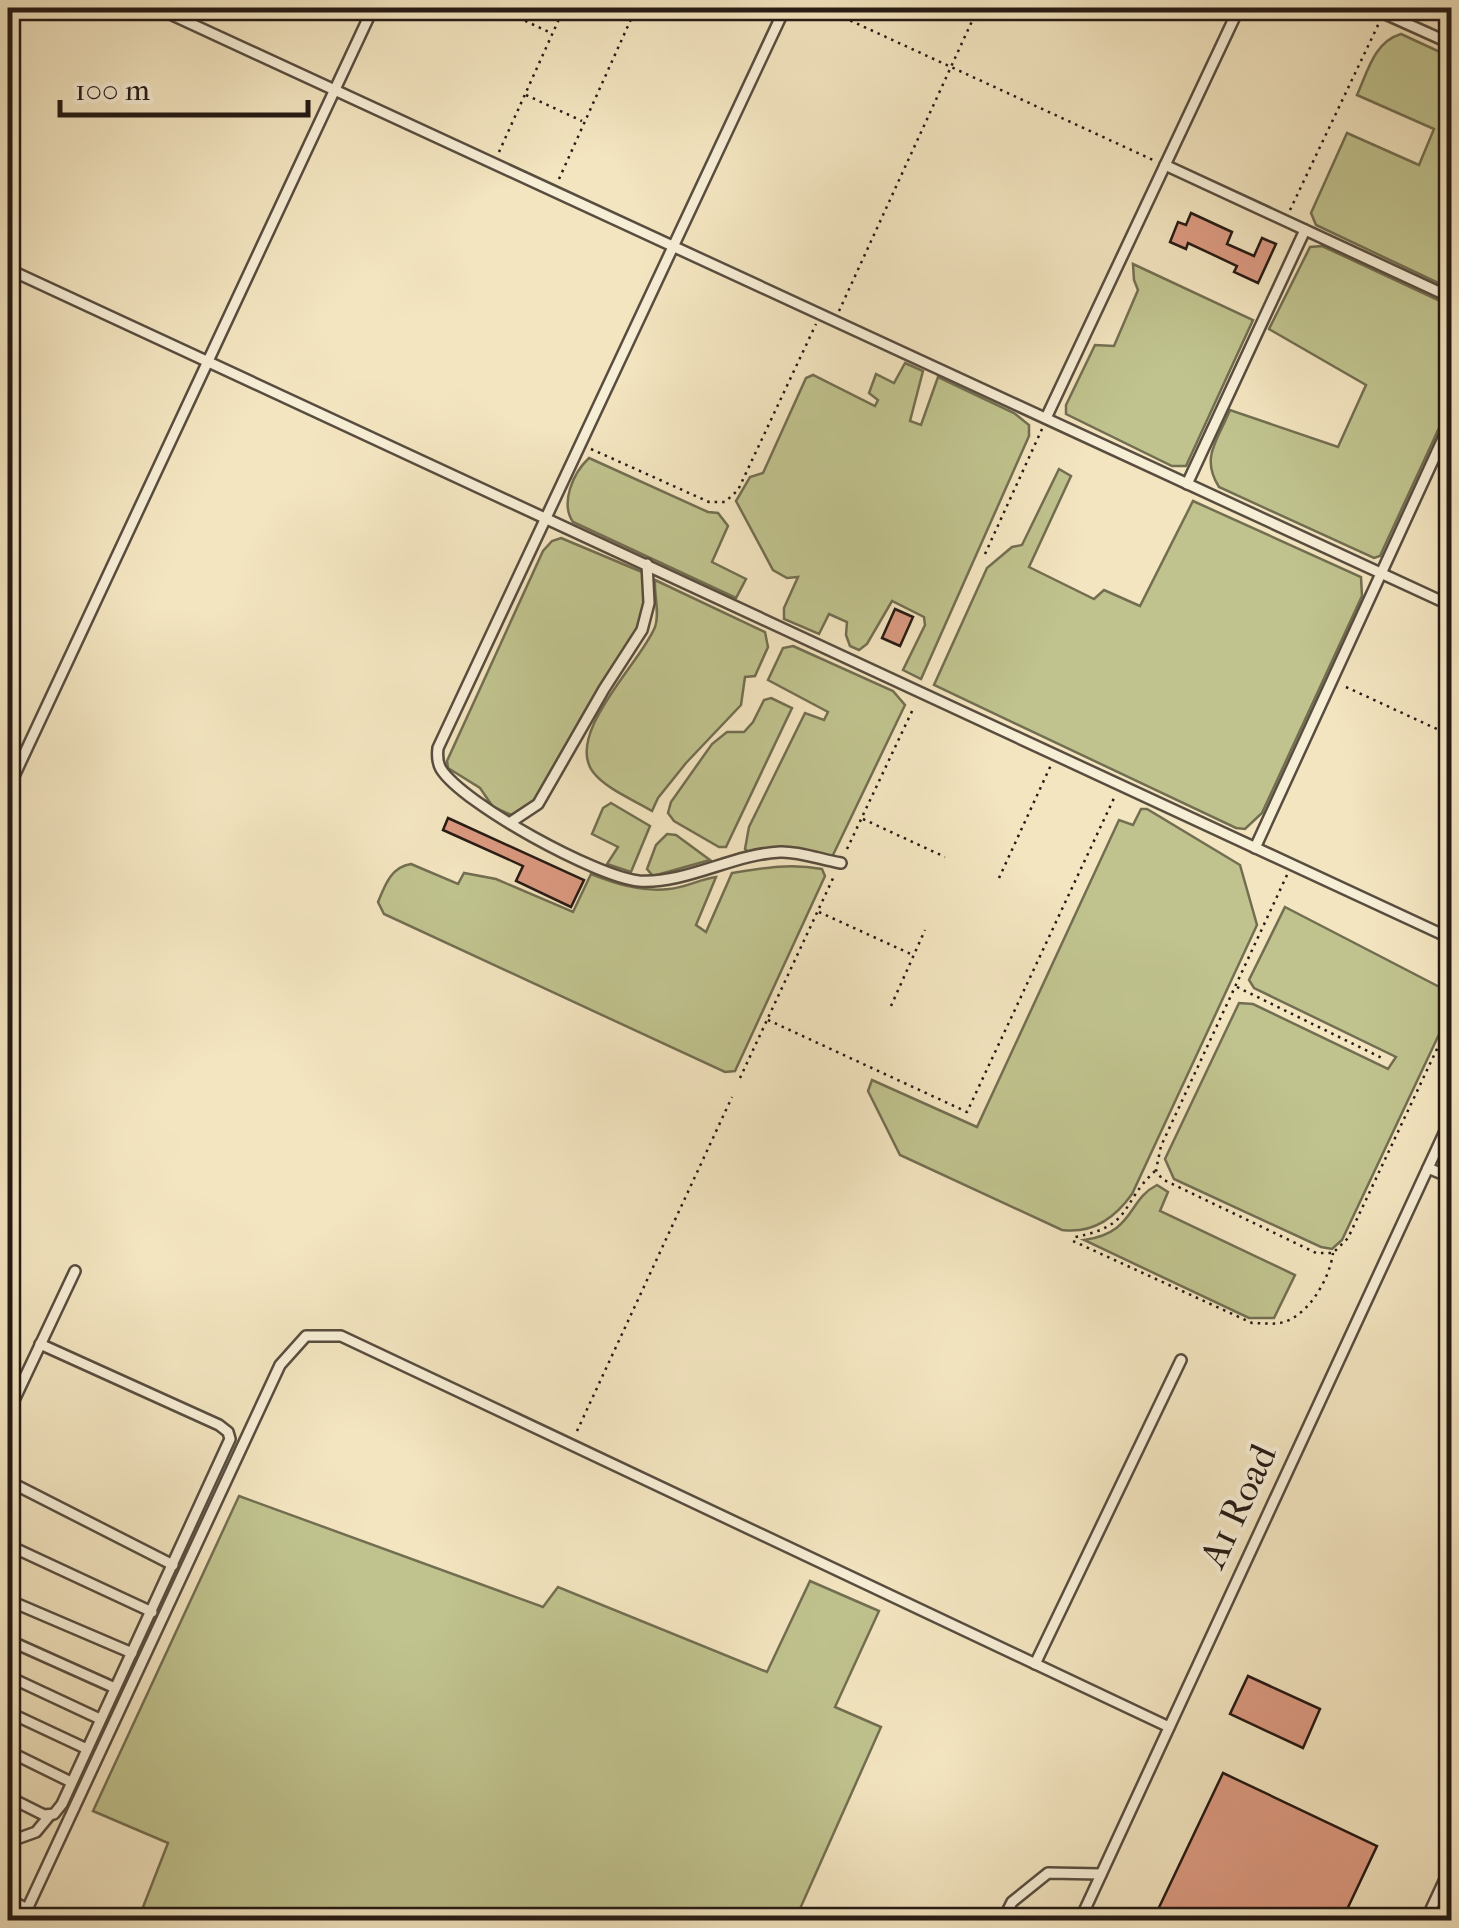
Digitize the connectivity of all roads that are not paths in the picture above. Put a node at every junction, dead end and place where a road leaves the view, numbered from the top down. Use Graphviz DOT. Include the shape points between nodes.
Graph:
graph roads {
  1 [pos="157,8"];
  2 [pos="373,8"];
  3 [pos="785,8"];
  4 [pos="1238,8"];
  5 [pos="1372,8"];
  6 [pos="1385,10"];
  7 [pos="1452,44"];
  8 [pos="335,89"];
  9 [pos="1165,165"];
  10 [pos="1304,230"];
  11 [pos="674,246"];
  12 [pos="8,269"];
  13 [pos="1452,298"];
  14 [pos="209,361"];
  15 [pos="1046,418"];
  16 [pos="1452,419"];
  17 [pos="1187,484"];
  18 [pos="548,518"];
  19 [pos="647,564"];
  20 [pos="1380,573"];
  21 [pos="1452,606"];
  22 [pos="8,790"];
  23 [pos="511,822"];
  24 [pos="1255,848"];
  25 [pos="840,863"];
  26 [pos="1452,939"];
  27 [pos="1452,1116"];
  28 [pos="1428,1168"];
  29 [pos="1452,1178"];
  30 [pos="75,1271"];
  31 [pos="40,1344"];
  32 [pos="1181,1360"];
  33 [pos="8,1413"];
  34 [pos="8,1481"];
  35 [pos="8,1545"];
  36 [pos="173,1566"];
  37 [pos="8,1600"];
  38 [pos="152,1612"];
  39 [pos="8,1640"];
  40 [pos="132,1652"];
  41 [pos="1035,1664"];
  42 [pos="8,1676"];
  43 [pos="114,1688"];
  44 [pos="8,1712"];
  45 [pos="100,1719"];
  46 [pos="1169,1727"];
  47 [pos="86,1748"];
  48 [pos="8,1751"];
  49 [pos="72,1782"];
  50 [pos="8,1798"];
  51 [pos="50,1815"];
  52 [pos="8,1842"];
  53 [pos="1452,1864"];
  54 [pos="1101,1874"];
  55 [pos="8,1899"];
  56 [pos="27,1908"];
  57 [pos="22,1920"];
  58 [pos="1003,1920"];
  59 [pos="1080,1920"];
  60 [pos="1426,1920"];
  1 -- 8 [label="lane"];
  2 -- 8 [label="lane"];
  3 -- 11 [label="lane"];
  4 -- 9 [label="lane"];
  5 -- 6 [label="lane"];
  6 -- 7 [label="lane"];
  8 -- 11 [label="lane"];
  8 -- 14 [label="lane"];
  9 -- 10 [label="lane"];
  9 -- 15 [label="lane"];
  10 -- 13 [label="lane"];
  10 -- 17 [label="lane"];
  11 -- 15 [label="lane"];
  11 -- 18 [label="lane"];
  12 -- 14 [label="lane"];
  14 -- 18 [label="lane"];
  14 -- 22 [label="lane"];
  15 -- 17 [label="lane"];
  16 -- 20 [label="lane"];
  17 -- 20 [label="lane"];
  18 -- 19 [label="lane"];
  18 -- 23 [label="lane" via="438,748 440,767 462,790"];
  19 -- 23 [label="lane" via="650,603 642,630 538,804"];
  19 -- 24 [label="lane"];
  20 -- 21 [label="lane"];
  20 -- 24 [label="lane"];
  23 -- 25 [label="lane" via="624,879 662,880 781,852"];
  24 -- 26 [label="lane"];
  27 -- 28 [label="lane, A1 Road"];
  28 -- 29 [label="lane"];
  28 -- 46 [label="lane, A1 Road"];
  30 -- 31 [label="lane"];
  31 -- 33 [label="lane"];
  31 -- 36 [label="lane" via="228,1432"];
  32 -- 41 [label="lane"];
  34 -- 36 [label="lane"];
  35 -- 38 [label="lane"];
  36 -- 38 [label="lane"];
  37 -- 40 [label="lane"];
  38 -- 40 [label="lane"];
  39 -- 43 [label="lane"];
  40 -- 43 [label="lane"];
  41 -- 46 [label="lane"];
  41 -- 56 [label="lane" via="342,1336 306,1336 280,1365"];
  42 -- 45 [label="lane"];
  43 -- 45 [label="lane"];
  44 -- 47 [label="lane"];
  45 -- 47 [label="lane"];
  46 -- 54 [label="lane, A1 Road"];
  47 -- 49 [label="lane"];
  48 -- 49 [label="lane"];
  49 -- 51 [label="lane"];
  50 -- 51 [label="lane"];
  51 -- 52 [label="lane" via="36,1832"];
  53 -- 60 [label="lane"];
  54 -- 58 [label="lane" via="1048,1872 1012,1902"];
  54 -- 59 [label="lane, A1 Road"];
  55 -- 56 [label="lane"];
  56 -- 57 [label="lane"];
}
